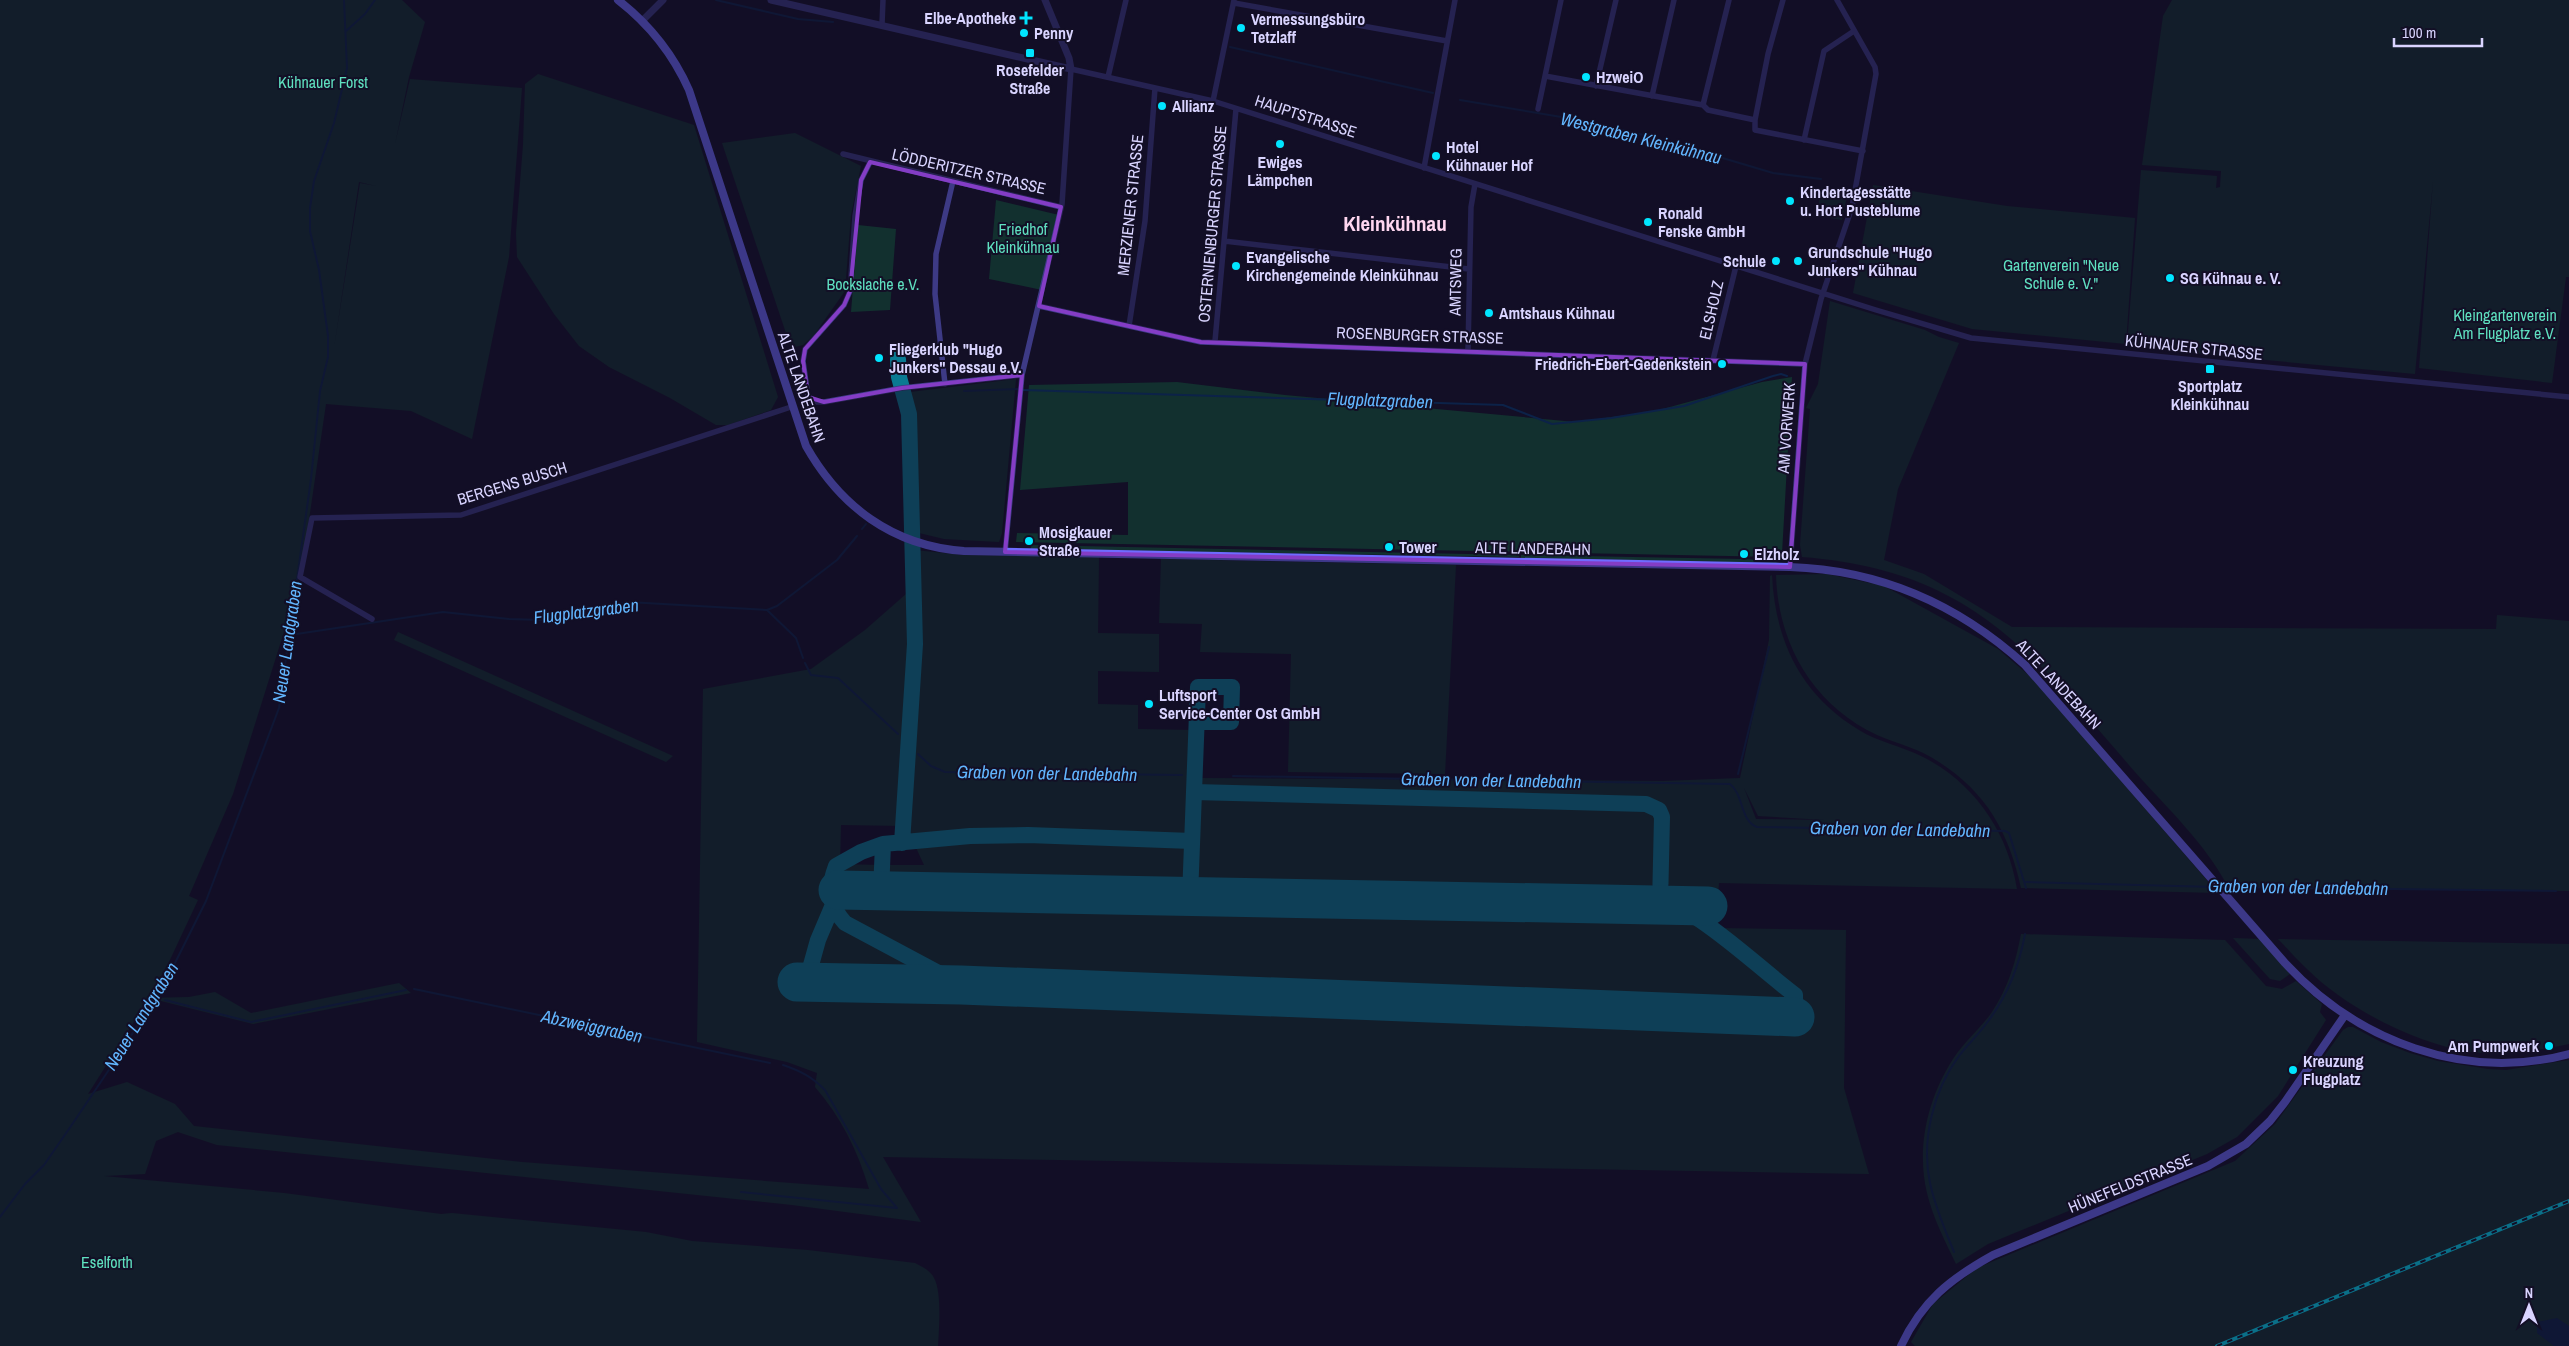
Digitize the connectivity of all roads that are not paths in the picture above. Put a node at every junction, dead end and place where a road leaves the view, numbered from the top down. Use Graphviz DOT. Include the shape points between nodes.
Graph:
graph roads {
  1 [pos="618,0"];
  2 [pos="663,0"];
  3 [pos="771,0"];
  4 [pos="883,0"];
  5 [pos="1045,0"];
  6 [pos="1126,0"];
  7 [pos="1454,0"];
  8 [pos="1562,0"];
  9 [pos="1616,0"];
  10 [pos="1674,0"];
  11 [pos="1729,0"];
  12 [pos="1782,0"];
  13 [pos="1837,0"];
  14 [pos="780,1"];
  15 [pos="1234,2"];
  16 [pos="642,21"];
  17 [pos="882,24"];
  18 [pos="1854,31"];
  19 [pos="1447,41"];
  20 [pos="1071,69"];
  21 [pos="1545,76"];
  22 [pos="1108,77"];
  23 [pos="1596,86"];
  24 [pos="1155,88"];
  25 [pos="1652,96"];
  26 [pos="1213,102"];
  27 [pos="1703,105"];
  28 [pos="1236,109"];
  29 [pos="1538,109"];
  30 [pos="1755,120"];
  31 [pos="1804,140"];
  32 [pos="1863,151"];
  33 [pos="843,154"];
  34 [pos="870,162"];
  35 [pos="1424,168"];
  36 [pos="953,181"];
  37 [pos="1475,184"];
  38 [pos="1061,207"];
  39 [pos="1224,241"];
  40 [pos="1736,266"];
  41 [pos="1469,269"];
  42 [pos="1823,293"];
  43 [pos="1039,306"];
  44 [pos="1129,326"];
  45 [pos="1215,341"];
  46 [pos="1468,351"];
  47 [pos="1713,360"];
  48 [pos="1805,364"];
  49 [pos="1022,375"];
  50 [pos="945,384"];
  51 [pos="2569,397"];
  52 [pos="791,407"];
  53 [pos="1004,552"];
  54 [pos="1790,567"];
  55 [pos="372,619"];
  56 [pos="2345,1015"];
  57 [pos="2569,1054"];
  58 [pos="1900,1346"];
  1 -- 16 [label="main road, ALTE LANDEBAHN"];
  2 -- 16 [label="street"];
  3 -- 14 [label="street, HAUPTSTRASSE"];
  4 -- 17 [label="street"];
  5 -- 20 [label="street"];
  6 -- 22 [label="street"];
  7 -- 19 [label="street"];
  8 -- 21 [label="street"];
  9 -- 23 [label="street"];
  10 -- 25 [label="street"];
  11 -- 27 [label="street"];
  12 -- 30 [label="street"];
  13 -- 18 [label="street, AM VORWERK"];
  14 -- 17 [label="street, HAUPTSTRASSE"];
  15 -- 19 [label="street"];
  15 -- 26 [label="street"];
  16 -- 52 [label="main road, ALTE LANDEBAHN" via="668,51 689,90"];
  17 -- 20 [label="street, HAUPTSTRASSE"];
  18 -- 31 [label="street" via="1824,51"];
  18 -- 32 [label="street, AM VORWERK" via="1876,74"];
  19 -- 35 [label="street"];
  20 -- 22 [label="street, HAUPTSTRASSE"];
  20 -- 38 [label="street"];
  21 -- 23 [label="street"];
  21 -- 29 [label="street"];
  22 -- 24 [label="street, HAUPTSTRASSE"];
  23 -- 25 [label="street"];
  24 -- 26 [label="street, HAUPTSTRASSE"];
  24 -- 44 [label="street, MERZIENER STRASSE" via="1145,221"];
  25 -- 27 [label="street"];
  26 -- 28 [label="street, HAUPTSTRASSE"];
  27 -- 30 [label="street" via="1708,110"];
  28 -- 35 [label="street, HAUPTSTRASSE"];
  28 -- 39 [label="street, OSTERNIENBURGER STRASSE"];
  30 -- 31 [label="street" via="1755,130"];
  31 -- 32 [label="street"];
  32 -- 42 [label="street, AM VORWERK" via="1848,221"];
  33 -- 34 [label="street, LÖDDERITZER STRASSE"];
  34 -- 36 [label="street, LÖDDERITZER STRASSE"];
  34 -- 50 [label="street, LÖDDERITZER STRASSE" via="861,180 855,216 850,291 844,305 805,349 806,392 811,400 824,402"];
  35 -- 37 [label="street, HAUPTSTRASSE"];
  36 -- 38 [label="street, LÖDDERITZER STRASSE"];
  36 -- 50 [label="street" via="938,245 935,294"];
  37 -- 40 [label="street, HAUPTSTRASSE"];
  37 -- 41 [label="street, AMTSWEG"];
  38 -- 43 [label="street"];
  39 -- 41 [label="street"];
  39 -- 45 [label="street, OSTERNIENBURGER STRASSE"];
  40 -- 42 [label="street, HAUPTSTRASSE"];
  40 -- 47 [label="street, ELSHOLZ"];
  41 -- 46 [label="street, AMTSWEG"];
  42 -- 48 [label="street, AM VORWERK"];
  42 -- 51 [label="street, KÜHNAUER STRASSE" via="1977,339"];
  43 -- 44 [label="street, ROSENBURGER STRASSE"];
  43 -- 49 [label="street"];
  44 -- 45 [label="street, ROSENBURGER STRASSE" via="1201,342"];
  45 -- 46 [label="street, ROSENBURGER STRASSE"];
  46 -- 47 [label="street, ROSENBURGER STRASSE"];
  47 -- 48 [label="street, ROSENBURGER STRASSE"];
  48 -- 54 [label="street, AM VORWERK"];
  49 -- 50 [label="street"];
  49 -- 53 [label="street"];
  52 -- 53 [label="main road, ALTE LANDEBAHN" via="806,446 822,473 871,521 898,536 929,546 958,551"];
  52 -- 55 [label="street, BERGENS BUSCH" via="461,515 312,518 300,577"];
  53 -- 54 [label="main road, ALTE LANDEBAHN"];
  54 -- 56 [label="main road, ALTE LANDEBAHN" via="1837,571 1894,585 1948,608 1991,636 2051,692 2304,982"];
  56 -- 57 [label="main road, ALTE LANDEBAHN" via="2403,1045 2449,1058 2505,1063"];
  56 -- 58 [label="main road, HÜNEFELDSTRASSE" via="2285,1102 2246,1144 2208,1166 1968,1268 1932,1297"];
}
